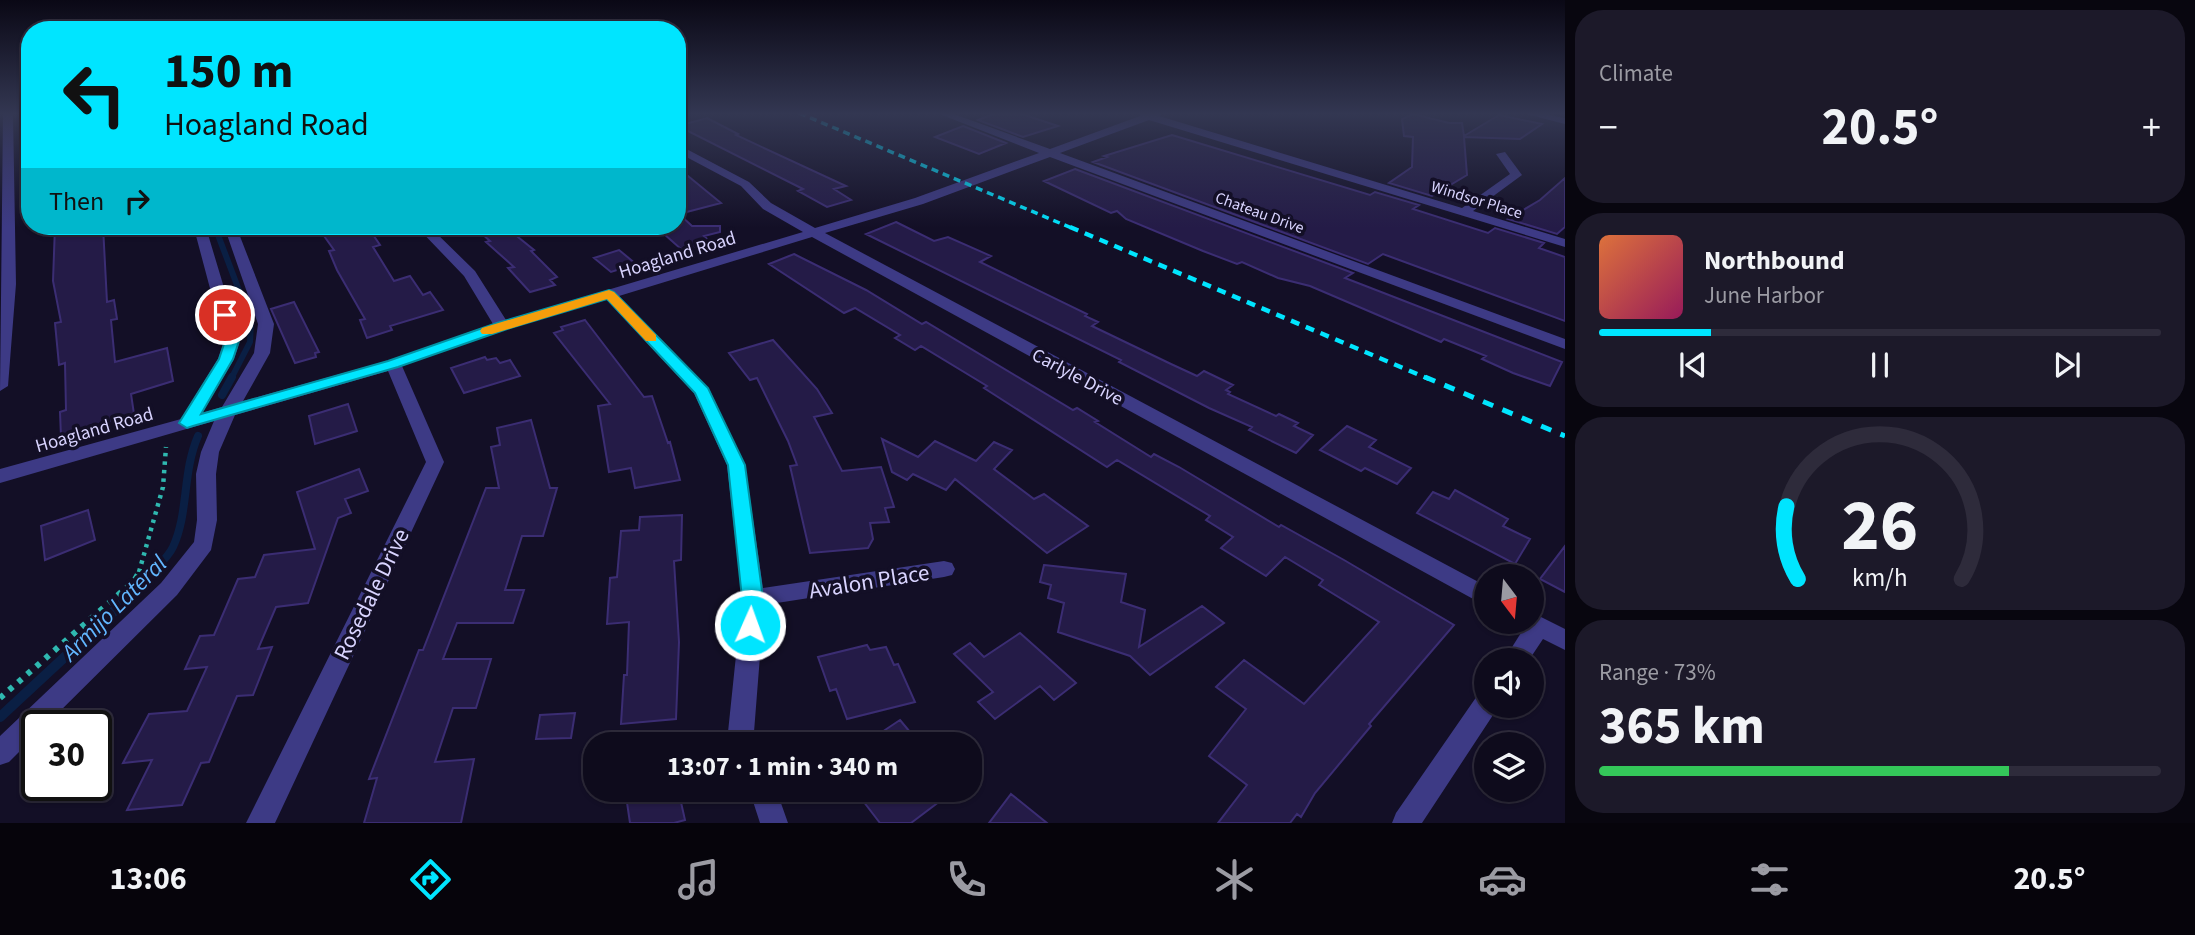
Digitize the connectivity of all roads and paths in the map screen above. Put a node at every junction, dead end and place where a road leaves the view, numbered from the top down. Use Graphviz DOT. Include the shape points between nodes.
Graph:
graph roads {
  1 [pos="7,151"];
  2 [pos="1047,151"];
  3 [pos="1055,151"];
  4 [pos="1266,151"];
  5 [pos="686,152"];
  6 [pos="1051,153"];
  7 [pos="1501,153"];
  8 [pos="1464,212"];
  9 [pos="814,233"];
  10 [pos="202,235"];
  11 [pos="233,235"];
  12 [pos="431,235"];
  13 [pos="1565,243"];
  14 [pos="5,285"];
  15 [pos="609,294"];
  16 [pos="502,326"];
  17 [pos="1565,344"];
  18 [pos="393,364"];
  19 [pos="0,386"];
  20 [pos="228,411"];
  21 [pos="187,423"];
  22 [pos="0,476"];
  23 [pos="944,569"];
  24 [pos="1474,590"];
  25 [pos="752,598"];
  26 [pos="1544,628"];
  27 [pos="1565,640"];
  28 [pos="0,698"];
  29 [pos="1477,718"];
  30 [pos="741,732"];
  31 [pos="0,753"];
  32 [pos="767,802"];
  33 [pos="260,823"];
  34 [pos="774,823"];
  35 [pos="1406,823"];
  1 -- 14 [label="street"];
  2 -- 6 [label="street, Chateau Drive"];
  3 -- 6 [label="street, Hoagland Road"];
  4 -- 8 [label="street, Windsor Place"];
  5 -- 9 [label="street, Carlyle Drive" via="745,184 767,206"];
  6 -- 9 [label="street, Hoagland Road"];
  6 -- 17 [label="street, Chateau Drive"];
  7 -- 8 [label="street" via="1516,175"];
  8 -- 13 [label="street, Windsor Place"];
  9 -- 15 [label="street, Hoagland Road"];
  9 -- 24 [label="street, Carlyle Drive"];
  10 -- 21 [label="street" via="232,341"];
  11 -- 20 [label="street" via="266,324 262,353"];
  12 -- 16 [label="street" via="470,274"];
  14 -- 19 [label="street"];
  15 -- 16 [label="street, Hoagland Road"];
  15 -- 25 [label="street" via="702,391 736,465"];
  16 -- 18 [label="street, Hoagland Road"];
  18 -- 20 [label="street, Hoagland Road"];
  18 -- 33 [label="street, Rosedale Drive" via="435,462"];
  20 -- 21 [label="street, Hoagland Road"];
  20 -- 31 [label="street" via="206,474 204,544 169,589"];
  21 -- 22 [label="street, Hoagland Road"];
  21 -- 28 [label="path" via="166,447 163,486 143,565 134,580"];
  23 -- 25 [label="street, Avalon Place"];
  25 -- 30 [label="street"];
  26 -- 27 [label="street"];
  29 -- 35 [label="street"];
  32 -- 34 [label="street"];
}
